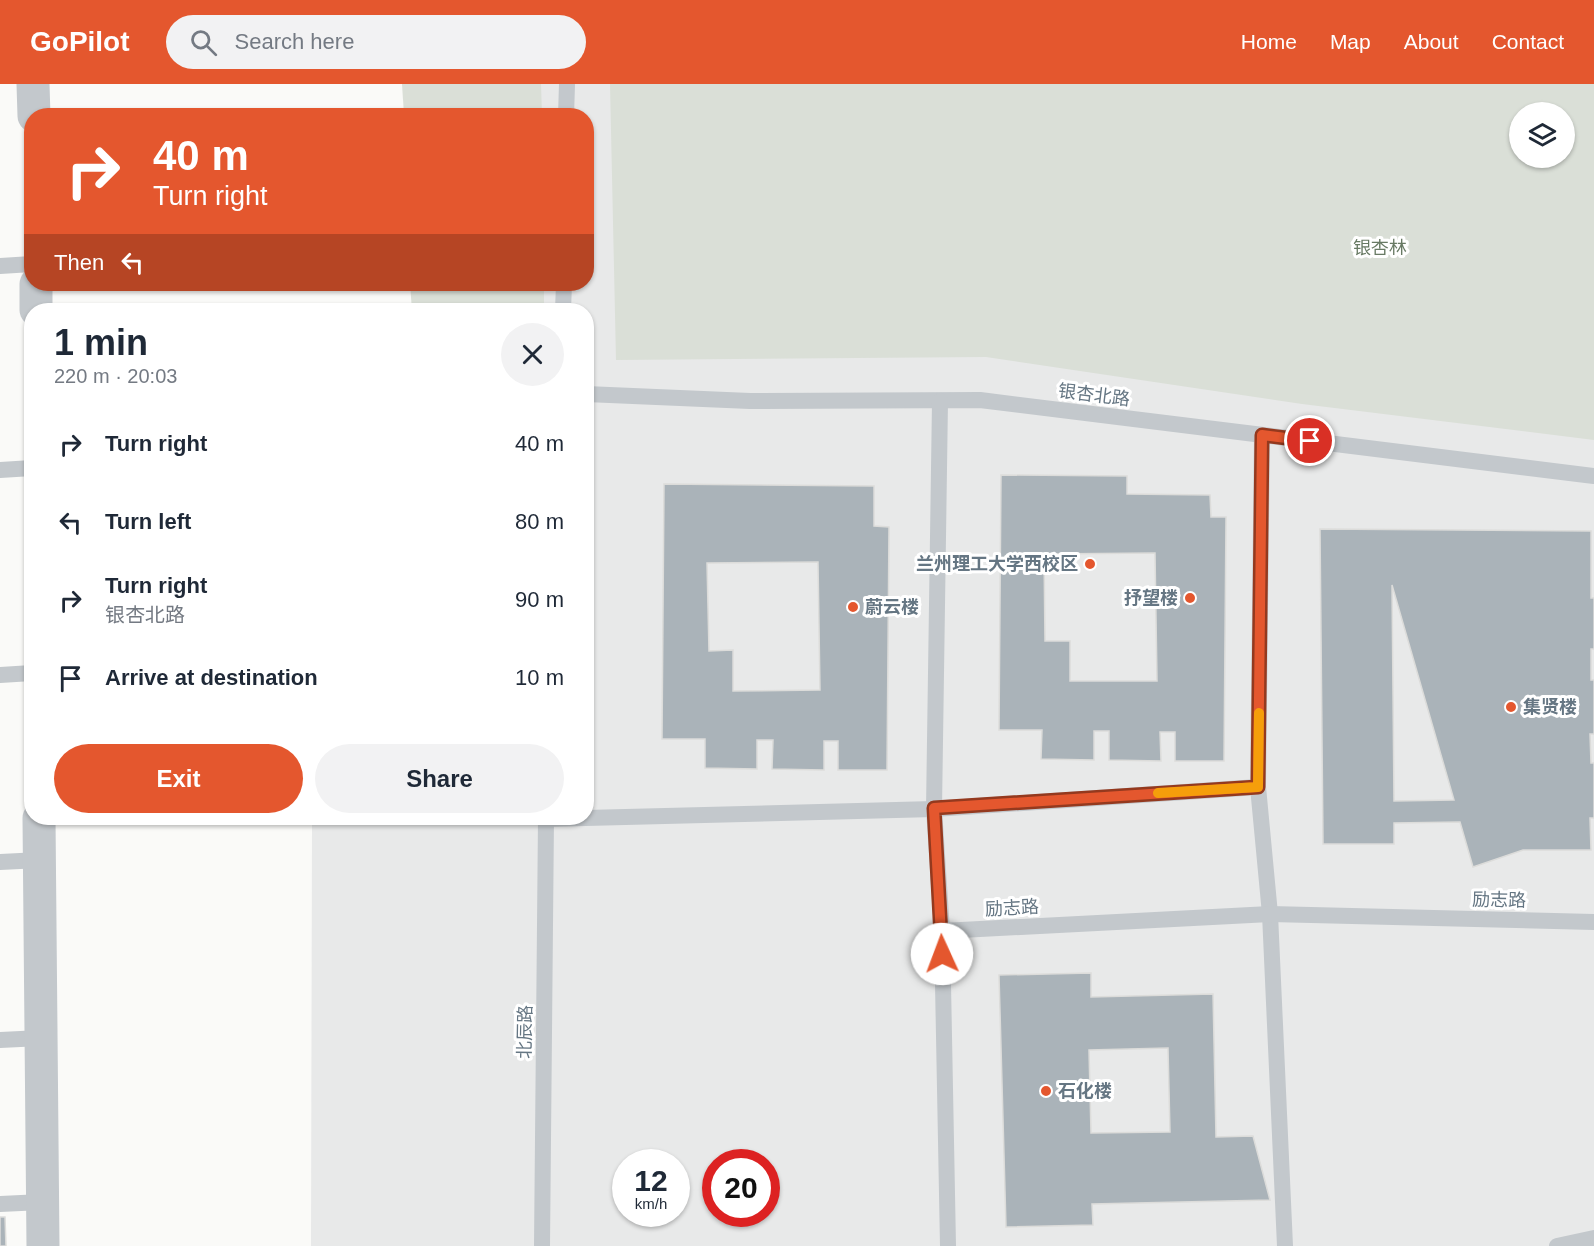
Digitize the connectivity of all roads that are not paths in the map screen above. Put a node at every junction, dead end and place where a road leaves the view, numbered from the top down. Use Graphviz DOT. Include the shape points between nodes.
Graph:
graph roads {
  1 [pos="33,84"];
  2 [pos="567,84"];
  3 [pos="34,108"];
  4 [pos="566,108"];
  5 [pos="24,264"];
  6 [pos="0,266"];
  7 [pos="594,394"];
  8 [pos="940,400"];
  9 [pos="1262,435"];
  10 [pos="24,468"];
  11 [pos="0,470"];
  12 [pos="1594,476"];
  13 [pos="24,674"];
  14 [pos="0,675"];
  15 [pos="1258,787"];
  16 [pos="934,808"];
  17 [pos="594,817"];
  18 [pos="39,825"];
  19 [pos="546,825"];
  20 [pos="40,860"];
  21 [pos="0,862"];
  22 [pos="1270,914"];
  23 [pos="1594,922"];
  24 [pos="942,931"];
  25 [pos="41,1038"];
  26 [pos="0,1040"];
  27 [pos="42,1202"];
  28 [pos="0,1204"];
  29 [pos="1594,1238"];
  30 [pos="43,1246"];
  31 [pos="542,1246"];
  32 [pos="948,1246"];
  33 [pos="1285,1246"];
  34 [pos="1557,1246"];
  1 -- 3 [label="street"];
  2 -- 4 [label="lane"];
  5 -- 6 [label="lane"];
  7 -- 8 [label="lane, 银杏北路" via="750,401"];
  8 -- 9 [label="lane, 银杏北路" via="980,400"];
  8 -- 16 [label="lane"];
  9 -- 12 [label="lane, 银杏北路"];
  9 -- 15 [label="lane"];
  10 -- 11 [label="lane"];
  13 -- 14 [label="lane"];
  15 -- 16 [label="lane"];
  15 -- 22 [label="lane"];
  16 -- 17 [label="lane"];
  16 -- 24 [label="lane"];
  18 -- 20 [label="street"];
  19 -- 31 [label="lane, 北辰路"];
  20 -- 21 [label="lane"];
  20 -- 25 [label="street"];
  22 -- 23 [label="lane, 励志路"];
  22 -- 24 [label="lane, 励志路"];
  22 -- 33 [label="lane"];
  24 -- 32 [label="lane"];
  25 -- 26 [label="lane"];
  25 -- 27 [label="street"];
  27 -- 28 [label="lane"];
  27 -- 30 [label="street"];
  29 -- 34 [label="lane"];
}
